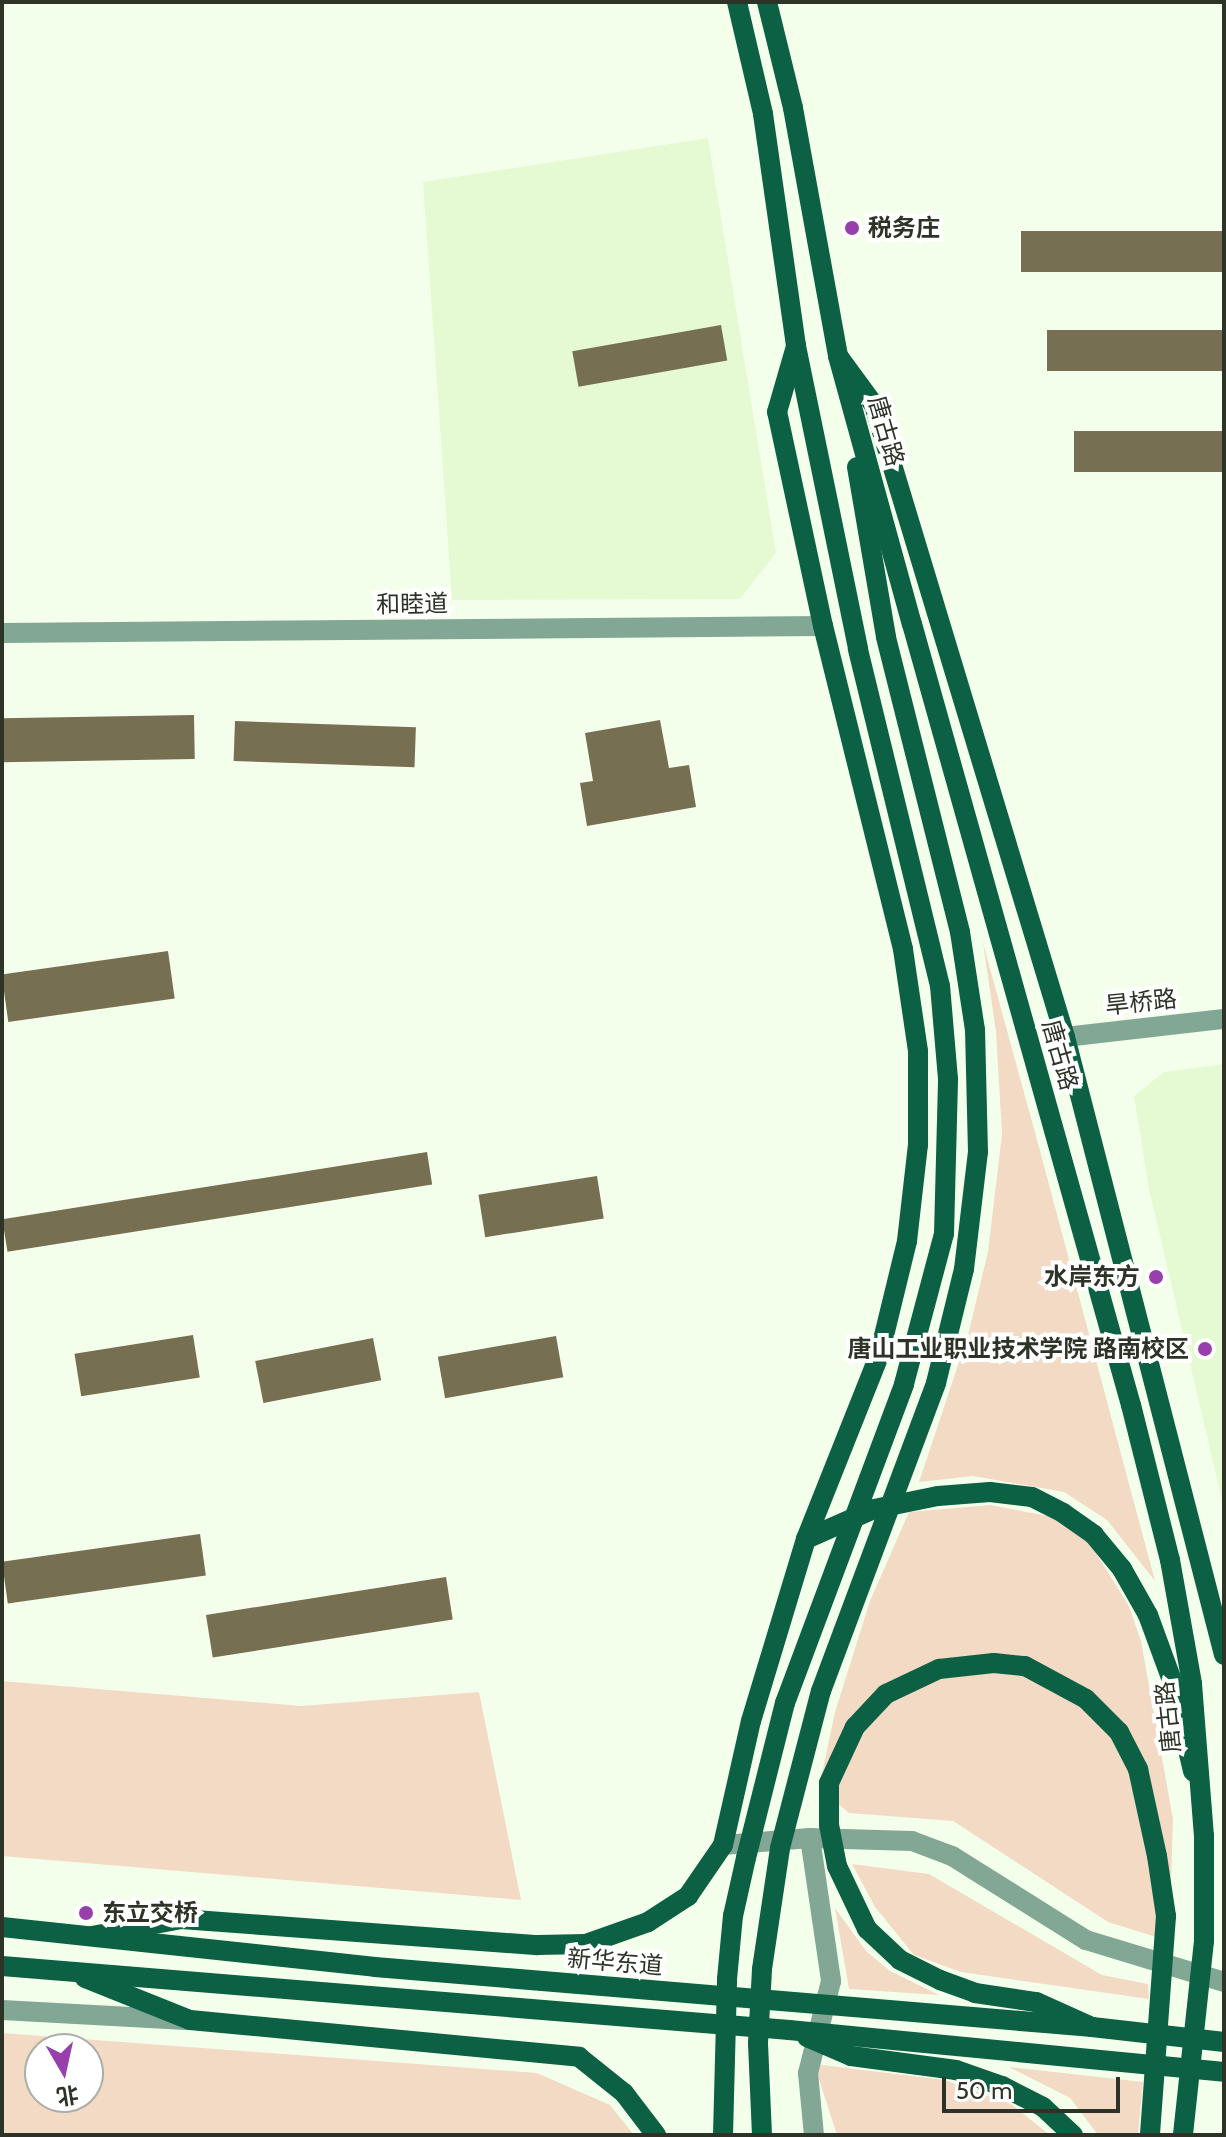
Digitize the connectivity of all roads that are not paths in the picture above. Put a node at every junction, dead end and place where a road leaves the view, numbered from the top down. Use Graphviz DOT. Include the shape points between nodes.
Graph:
graph roads {
  1 [pos="737,2"];
  2 [pos="767,2"];
  3 [pos="796,346"];
  4 [pos="838,356"];
  5 [pos="823,626"];
  6 [pos="2,633"];
  7 [pos="1224,1019"];
  8 [pos="1065,1037"];
  9 [pos="806,1539"];
  10 [pos="1224,1655"];
  11 [pos="1203,1813"];
  12 [pos="810,1838"];
  13 [pos="723,1845"];
  14 [pos="2,1927"];
  15 [pos="92,1936"];
  16 [pos="2,1966"];
  17 [pos="74,1973"];
  18 [pos="1224,1982"];
  19 [pos="2,2010"];
  20 [pos="190,2020"];
  21 [pos="1092,2027"];
  22 [pos="789,2030"];
  23 [pos="1224,2042"];
  24 [pos="1224,2072"];
  25 [pos="656,2135"];
  26 [pos="723,2135"];
  27 [pos="762,2135"];
  28 [pos="814,2135"];
  29 [pos="1073,2135"];
  30 [pos="1150,2135"];
  31 [pos="1183,2135"];
  1 -- 3 [label="main road" via="763,114"];
  2 -- 4 [label="main road, 唐古路" via="793,108"];
  3 -- 5 [label="main road" via="777,412"];
  3 -- 26 [label="main road, bridge" via="858,649 940,986 948,1079 944,1234 904,1384 785,1703 750,1843 733,1916 727,1979"];
  4 -- 8 [label="main road" via="874,405"];
  4 -- 11 [label="main road, 唐古路, bridge" via="1170,1560 1192,1684"];
  4 -- 27 [label="main road, bridge" via="886,637 960,932 975,1030 978,1152 964,1269 936,1383 821,1691 780,1848 762,1969"];
  5 -- 6 [label="street, 和睦道"];
  5 -- 9 [label="main road" via="903,949 918,1051 918,1145 907,1241 879,1356"];
  7 -- 8 [label="street, 旱桥路"];
  8 -- 10 [label="main road"];
  9 -- 11 [label="main road" via="874,1509 938,1496 990,1492 1032,1497 1063,1513 1094,1535 1122,1569 1148,1615 1171,1678"];
  9 -- 13 [label="main road" via="751,1721"];
  11 -- 31 [label="main road, 唐古路, bridge" via="1203,1954"];
  12 -- 13 [label="street"];
  12 -- 18 [label="street" via="912,1841 952,1856 1086,1940"];
  12 -- 28 [label="street" via="831,1981 808,2073"];
  13 -- 15 [label="main road" via="688,1896 648,1922 586,1944 181,1919"];
  14 -- 15 [label="main road, 新华东道"];
  15 -- 21 [label="main road, 新华东道, bridge" via="375,1967"];
  16 -- 17 [label="main road"];
  17 -- 20 [label="main road"];
  17 -- 22 [label="main road, bridge"];
  19 -- 20 [label="street"];
  20 -- 25 [label="main road" via="579,2057 624,2093"];
  21 -- 23 [label="main road, 新华东道, bridge"];
  21 -- 30 [label="main road, bridge" via="1036,2002 975,1993 900,1960 867,1929 847,1894 829,1825 829,1783 855,1727 886,1694 910,1680 939,1669 994,1663 1025,1666 1086,1699 1119,1732 1138,1769 1166,1916"];
  22 -- 24 [label="main road, bridge"];
  22 -- 29 [label="main road, bridge" via="851,2056 956,2070 1002,2086 1043,2107"];
}
